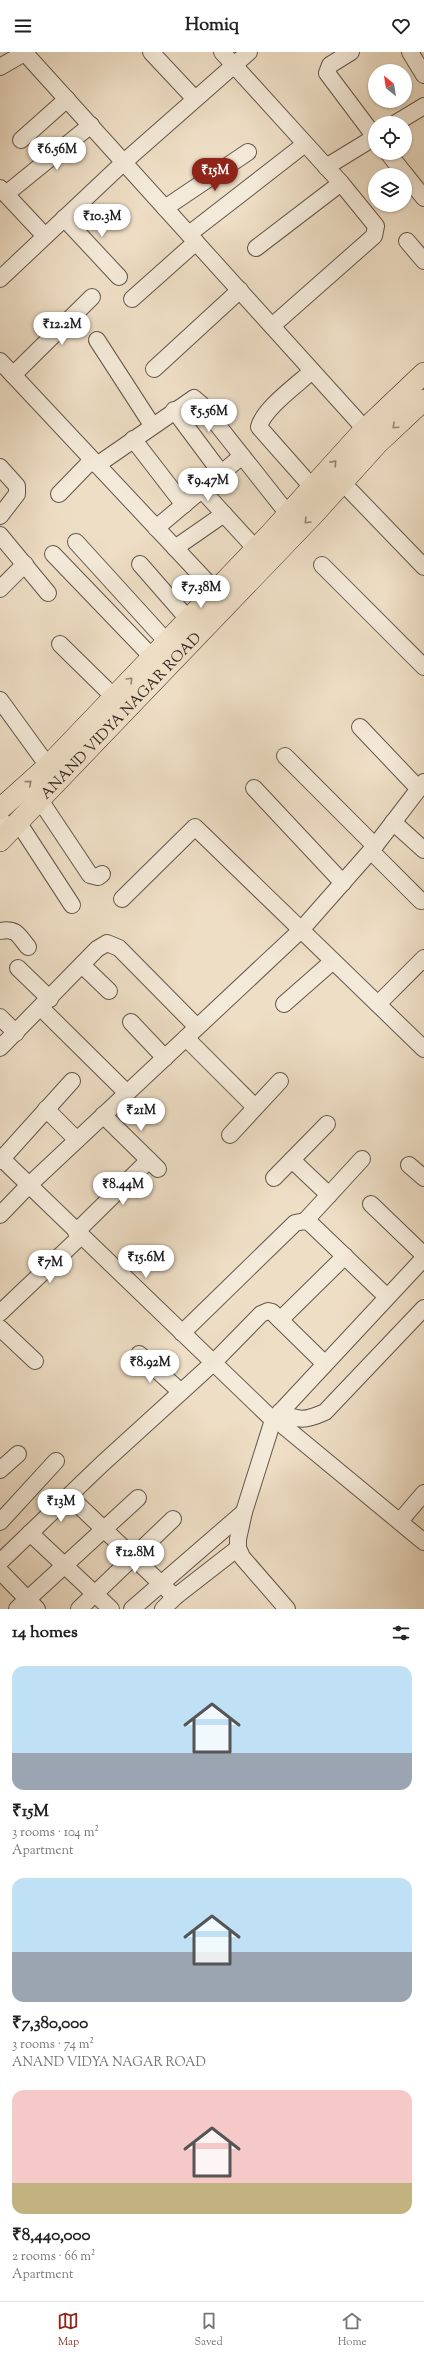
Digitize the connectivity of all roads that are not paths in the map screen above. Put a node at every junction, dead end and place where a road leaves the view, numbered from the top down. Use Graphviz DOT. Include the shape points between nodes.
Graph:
graph roads {
  1 [pos="25,52"];
  2 [pos="151,52"];
  3 [pos="222,52"];
  4 [pos="249,52"];
  5 [pos="351,52"];
  6 [pos="410,52"];
  7 [pos="233,65"];
  8 [pos="0,67"];
  9 [pos="424,75"];
  10 [pos="67,99"];
  11 [pos="195,99"];
  12 [pos="424,106"];
  13 [pos="408,116"];
  14 [pos="90,126"];
  15 [pos="368,128"];
  16 [pos="21,140"];
  17 [pos="368,141"];
  18 [pos="305,144"];
  19 [pos="248,152"];
  20 [pos="394,160"];
  21 [pos="124,162"];
  22 [pos="326,167"];
  23 [pos="341,183"];
  24 [pos="3,191"];
  25 [pos="424,198"];
  26 [pos="165,208"];
  27 [pos="64,218"];
  28 [pos="45,236"];
  29 [pos="192,238"];
  30 [pos="407,241"];
  31 [pos="256,248"];
  32 [pos="424,261"];
  33 [pos="119,277"];
  34 [pos="0,279"];
  35 [pos="240,290"];
  36 [pos="92,298"];
  37 [pos="132,299"];
  38 [pos="272,326"];
  39 [pos="97,340"];
  40 [pos="0,361"];
  41 [pos="154,368"];
  42 [pos="312,371"];
  43 [pos="424,373"];
  44 [pos="13,375"];
  45 [pos="421,407"];
  46 [pos="174,410"];
  47 [pos="152,425"];
  48 [pos="371,436"];
  49 [pos="133,439"];
  50 [pos="242,456"];
  51 [pos="95,462"];
  52 [pos="0,467"];
  53 [pos="221,473"];
  54 [pos="342,482"];
  55 [pos="312,487"];
  56 [pos="201,489"];
  57 [pos="59,494"];
  58 [pos="184,505"];
  59 [pos="224,514"];
  60 [pos="288,514"];
  61 [pos="0,516"];
  62 [pos="156,528"];
  63 [pos="0,535"];
  64 [pos="76,542"];
  65 [pos="175,548"];
  66 [pos="255,548"];
  67 [pos="53,554"];
  68 [pos="25,564"];
  69 [pos="140,564"];
  70 [pos="322,565"];
  71 [pos="424,567"];
  72 [pos="0,589"];
  73 [pos="48,593"];
  74 [pos="221,597"];
  75 [pos="188,619"];
  76 [pos="167,642"];
  77 [pos="60,644"];
  78 [pos="153,658"];
  79 [pos="424,667"];
  80 [pos="114,696"];
  81 [pos="0,700"];
  82 [pos="360,727"];
  83 [pos="286,756"];
  84 [pos="48,766"];
  85 [pos="421,785"];
  86 [pos="254,788"];
  87 [pos="40,800"];
  88 [pos="7,818"];
  89 [pos="393,822"];
  90 [pos="373,849"];
  91 [pos="424,850"];
  92 [pos="102,874"];
  93 [pos="343,883"];
  94 [pos="122,900"];
  95 [pos="421,901"];
  96 [pos="72,905"];
  97 [pos="301,930"];
  98 [pos="0,932"];
  99 [pos="28,947"];
  100 [pos="424,958"];
  101 [pos="333,961"];
  102 [pos="82,965"];
  103 [pos="18,968"];
  104 [pos="109,992"];
  105 [pos="45,1003"];
  106 [pos="284,1004"];
  107 [pos="378,1004"];
  108 [pos="0,1017"];
  109 [pos="131,1022"];
  110 [pos="16,1033"];
  111 [pos="191,1033"];
  112 [pos="0,1048"];
  113 [pos="424,1049"];
  114 [pos="165,1058"];
  115 [pos="72,1081"];
  116 [pos="280,1081"];
  117 [pos="127,1093"];
  118 [pos="256,1107"];
  119 [pos="46,1109"];
  120 [pos="104,1115"];
  121 [pos="327,1124"];
  122 [pos="230,1135"];
  123 [pos="77,1140"];
  124 [pos="1,1159"];
  125 [pos="362,1159"];
  126 [pos="292,1160"];
  127 [pos="409,1165"];
  128 [pos="274,1178"];
  129 [pos="424,1178"];
  130 [pos="28,1186"];
  131 [pos="329,1195"];
  132 [pos="371,1204"];
  133 [pos="0,1215"];
  134 [pos="305,1221"];
  135 [pos="79,1234"];
  136 [pos="345,1256"];
  137 [pos="424,1256"];
  138 [pos="387,1297"];
  139 [pos="0,1313"];
  140 [pos="421,1316"];
  141 [pos="280,1320"];
  142 [pos="0,1328"];
  143 [pos="182,1333"];
  144 [pos="139,1354"];
  145 [pos="35,1361"];
  146 [pos="213,1363"];
  147 [pos="325,1364"];
  148 [pos="181,1392"];
  149 [pos="276,1416"];
  150 [pos="18,1454"];
  151 [pos="56,1461"];
  152 [pos="0,1470"];
  153 [pos="424,1493"];
  154 [pos="69,1496"];
  155 [pos="138,1498"];
  156 [pos="244,1512"];
  157 [pos="173,1519"];
  158 [pos="400,1521"];
  159 [pos="0,1522"];
  160 [pos="105,1529"];
  161 [pos="30,1533"];
  162 [pos="424,1542"];
  163 [pos="238,1548"];
  164 [pos="133,1557"];
  165 [pos="0,1562"];
  166 [pos="66,1565"];
  167 [pos="0,1571"];
  168 [pos="162,1584"];
  169 [pos="95,1593"];
  170 [pos="175,1597"];
  171 [pos="28,1606"];
  172 [pos="281,1607"];
  173 [pos="79,1609"];
  174 [pos="111,1609"];
  175 [pos="132,1609"];
  176 [pos="163,1609"];
  1 -- 8 [label="street"];
  1 -- 10 [label="street"];
  2 -- 11 [label="street"];
  3 -- 7 [label="street"];
  4 -- 7 [label="street"];
  5 -- 15 [label="street" via="330,65 327,73"];
  6 -- 9 [label="street"];
  7 -- 11 [label="street"];
  7 -- 18 [label="street"];
  10 -- 14 [label="street"];
  10 -- 16 [label="street"];
  11 -- 21 [label="street"];
  12 -- 13 [label="street"];
  14 -- 21 [label="street"];
  14 -- 24 [label="street"];
  17 -- 22 [label="street"];
  18 -- 22 [label="street"];
  18 -- 29 [label="street"];
  19 -- 26 [label="street"];
  20 -- 25 [label="street"];
  21 -- 26 [label="street"];
  21 -- 27 [label="street"];
  22 -- 23 [label="street"];
  23 -- 31 [label="street"];
  23 -- 38 [label="street" via="373,220 376,226 374,236"];
  24 -- 28 [label="street"];
  26 -- 29 [label="street"];
  27 -- 28 [label="street"];
  27 -- 33 [label="street"];
  28 -- 34 [label="street"];
  29 -- 35 [label="street"];
  29 -- 37 [label="street"];
  30 -- 32 [label="street"];
  35 -- 38 [label="street"];
  35 -- 41 [label="street"];
  36 -- 44 [label="street"];
  38 -- 42 [label="street"];
  39 -- 47 [label="street"];
  40 -- 44 [label="street"];
  42 -- 48 [label="street"];
  42 -- 55 [label="street" via="267,412 259,427"];
  43 -- 48 [label="main road, ANAND VIDYA NAGAR ROAD"];
  44 -- 51 [label="street"];
  45 -- 48 [label="main road, ANAND VIDYA NAGAR ROAD, one-way"];
  46 -- 47 [label="street"];
  46 -- 50 [label="street" via="190,399 198,400"];
  46 -- 53 [label="street"];
  47 -- 49 [label="street"];
  48 -- 54 [label="main road, ANAND VIDYA NAGAR ROAD"];
  55 -- 48 [label="main road, ANAND VIDYA NAGAR ROAD, one-way"];
  49 -- 51 [label="street"];
  49 -- 58 [label="street"];
  50 -- 53 [label="street"];
  50 -- 60 [label="street"];
  51 -- 57 [label="street"];
  51 -- 62 [label="street"];
  52 -- 61 [label="street" via="17,486 17,494"];
  53 -- 56 [label="street"];
  54 -- 71 [label="street"];
  54 -- 74 [label="main road, ANAND VIDYA NAGAR ROAD, one-way"];
  55 -- 60 [label="main road, ANAND VIDYA NAGAR ROAD"];
  56 -- 58 [label="street"];
  56 -- 59 [label="street"];
  58 -- 62 [label="street"];
  59 -- 65 [label="street"];
  59 -- 66 [label="street"];
  60 -- 66 [label="main road, ANAND VIDYA NAGAR ROAD"];
  62 -- 65 [label="street"];
  63 -- 68 [label="street"];
  64 -- 76 [label="street"];
  65 -- 74 [label="street"];
  66 -- 74 [label="main road, ANAND VIDYA NAGAR ROAD"];
  67 -- 78 [label="street"];
  68 -- 72 [label="street"];
  68 -- 73 [label="street"];
  69 -- 75 [label="street"];
  70 -- 79 [label="street"];
  74 -- 75 [label="main road, ANAND VIDYA NAGAR ROAD"];
  74 -- 87 [label="main road, ANAND VIDYA NAGAR ROAD"];
  75 -- 76 [label="main road, ANAND VIDYA NAGAR ROAD"];
  76 -- 78 [label="main road, ANAND VIDYA NAGAR ROAD"];
  77 -- 80 [label="street"];
  80 -- 78 [label="main road, ANAND VIDYA NAGAR ROAD, one-way"];
  80 -- 84 [label="main road, ANAND VIDYA NAGAR ROAD"];
  81 -- 84 [label="street"];
  82 -- 85 [label="street"];
  83 -- 90 [label="street"];
  88 -- 84 [label="main road, ANAND VIDYA NAGAR ROAD, one-way"];
  85 -- 89 [label="street"];
  86 -- 93 [label="street"];
  87 -- 88 [label="main road, ANAND VIDYA NAGAR ROAD"];
  87 -- 92 [label="street" via="90,875 98,877"];
  88 -- 96 [label="street"];
  89 -- 90 [label="street"];
  89 -- 91 [label="street"];
  90 -- 93 [label="street"];
  90 -- 95 [label="street"];
  93 -- 97 [label="street"];
  94 -- 97 [label="street" via="195,827"];
  97 -- 101 [label="street"];
  97 -- 111 [label="street"];
  98 -- 99 [label="street" via="9,929 15,931"];
  100 -- 107 [label="street"];
  101 -- 106 [label="street"];
  101 -- 107 [label="street"];
  102 -- 104 [label="street"];
  102 -- 105 [label="street"];
  102 -- 111 [label="street" via="102,945 112,944"];
  103 -- 105 [label="street"];
  105 -- 110 [label="street"];
  105 -- 117 [label="street"];
  107 -- 113 [label="street"];
  108 -- 110 [label="street"];
  109 -- 114 [label="street"];
  110 -- 112 [label="street"];
  111 -- 114 [label="street"];
  111 -- 118 [label="street"];
  114 -- 117 [label="street"];
  115 -- 119 [label="street"];
  116 -- 118 [label="street"];
  117 -- 120 [label="street"];
  118 -- 122 [label="street"];
  119 -- 123 [label="street"];
  119 -- 124 [label="street"];
  120 -- 123 [label="street"];
  120 -- 135 [label="street" via="154,1165"];
  121 -- 126 [label="street"];
  123 -- 130 [label="street"];
  124 -- 130 [label="street"];
  125 -- 131 [label="street"];
  126 -- 128 [label="street"];
  126 -- 131 [label="street"];
  127 -- 129 [label="street"];
  130 -- 133 [label="street"];
  130 -- 135 [label="street"];
  131 -- 134 [label="street"];
  132 -- 137 [label="street"];
  134 -- 136 [label="street"];
  134 -- 143 [label="street" via="295,1223"];
  135 -- 139 [label="street"];
  135 -- 143 [label="street"];
  136 -- 138 [label="street"];
  136 -- 141 [label="street"];
  137 -- 138 [label="street"];
  138 -- 147 [label="street"];
  140 -- 149 [label="street" via="325,1412 303,1420"];
  141 -- 146 [label="street" via="268,1311 261,1314"];
  141 -- 147 [label="street"];
  142 -- 145 [label="street"];
  143 -- 146 [label="street"];
  144 -- 148 [label="street"];
  146 -- 148 [label="street"];
  146 -- 149 [label="street"];
  147 -- 149 [label="street"];
  148 -- 154 [label="street"];
  149 -- 156 [label="street"];
  149 -- 158 [label="street"];
  150 -- 152 [label="street"];
  151 -- 159 [label="street"];
  153 -- 158 [label="street"];
  154 -- 160 [label="street"];
  154 -- 161 [label="street"];
  155 -- 160 [label="street"];
  156 -- 163 [label="street"];
  156 -- 168 [label="street"];
  157 -- 164 [label="street"];
  158 -- 162 [label="street"];
  160 -- 164 [label="street"];
  160 -- 166 [label="street"];
  161 -- 165 [label="street"];
  161 -- 166 [label="street"];
  163 -- 170 [label="street"];
  163 -- 172 [label="street" via="242,1557"];
  164 -- 168 [label="street"];
  164 -- 169 [label="street"];
  166 -- 169 [label="street"];
  166 -- 171 [label="street"];
  167 -- 171 [label="street"];
  168 -- 170 [label="street"];
  168 -- 175 [label="street"];
  169 -- 173 [label="street"];
  169 -- 174 [label="street"];
  170 -- 176 [label="street"];
}
